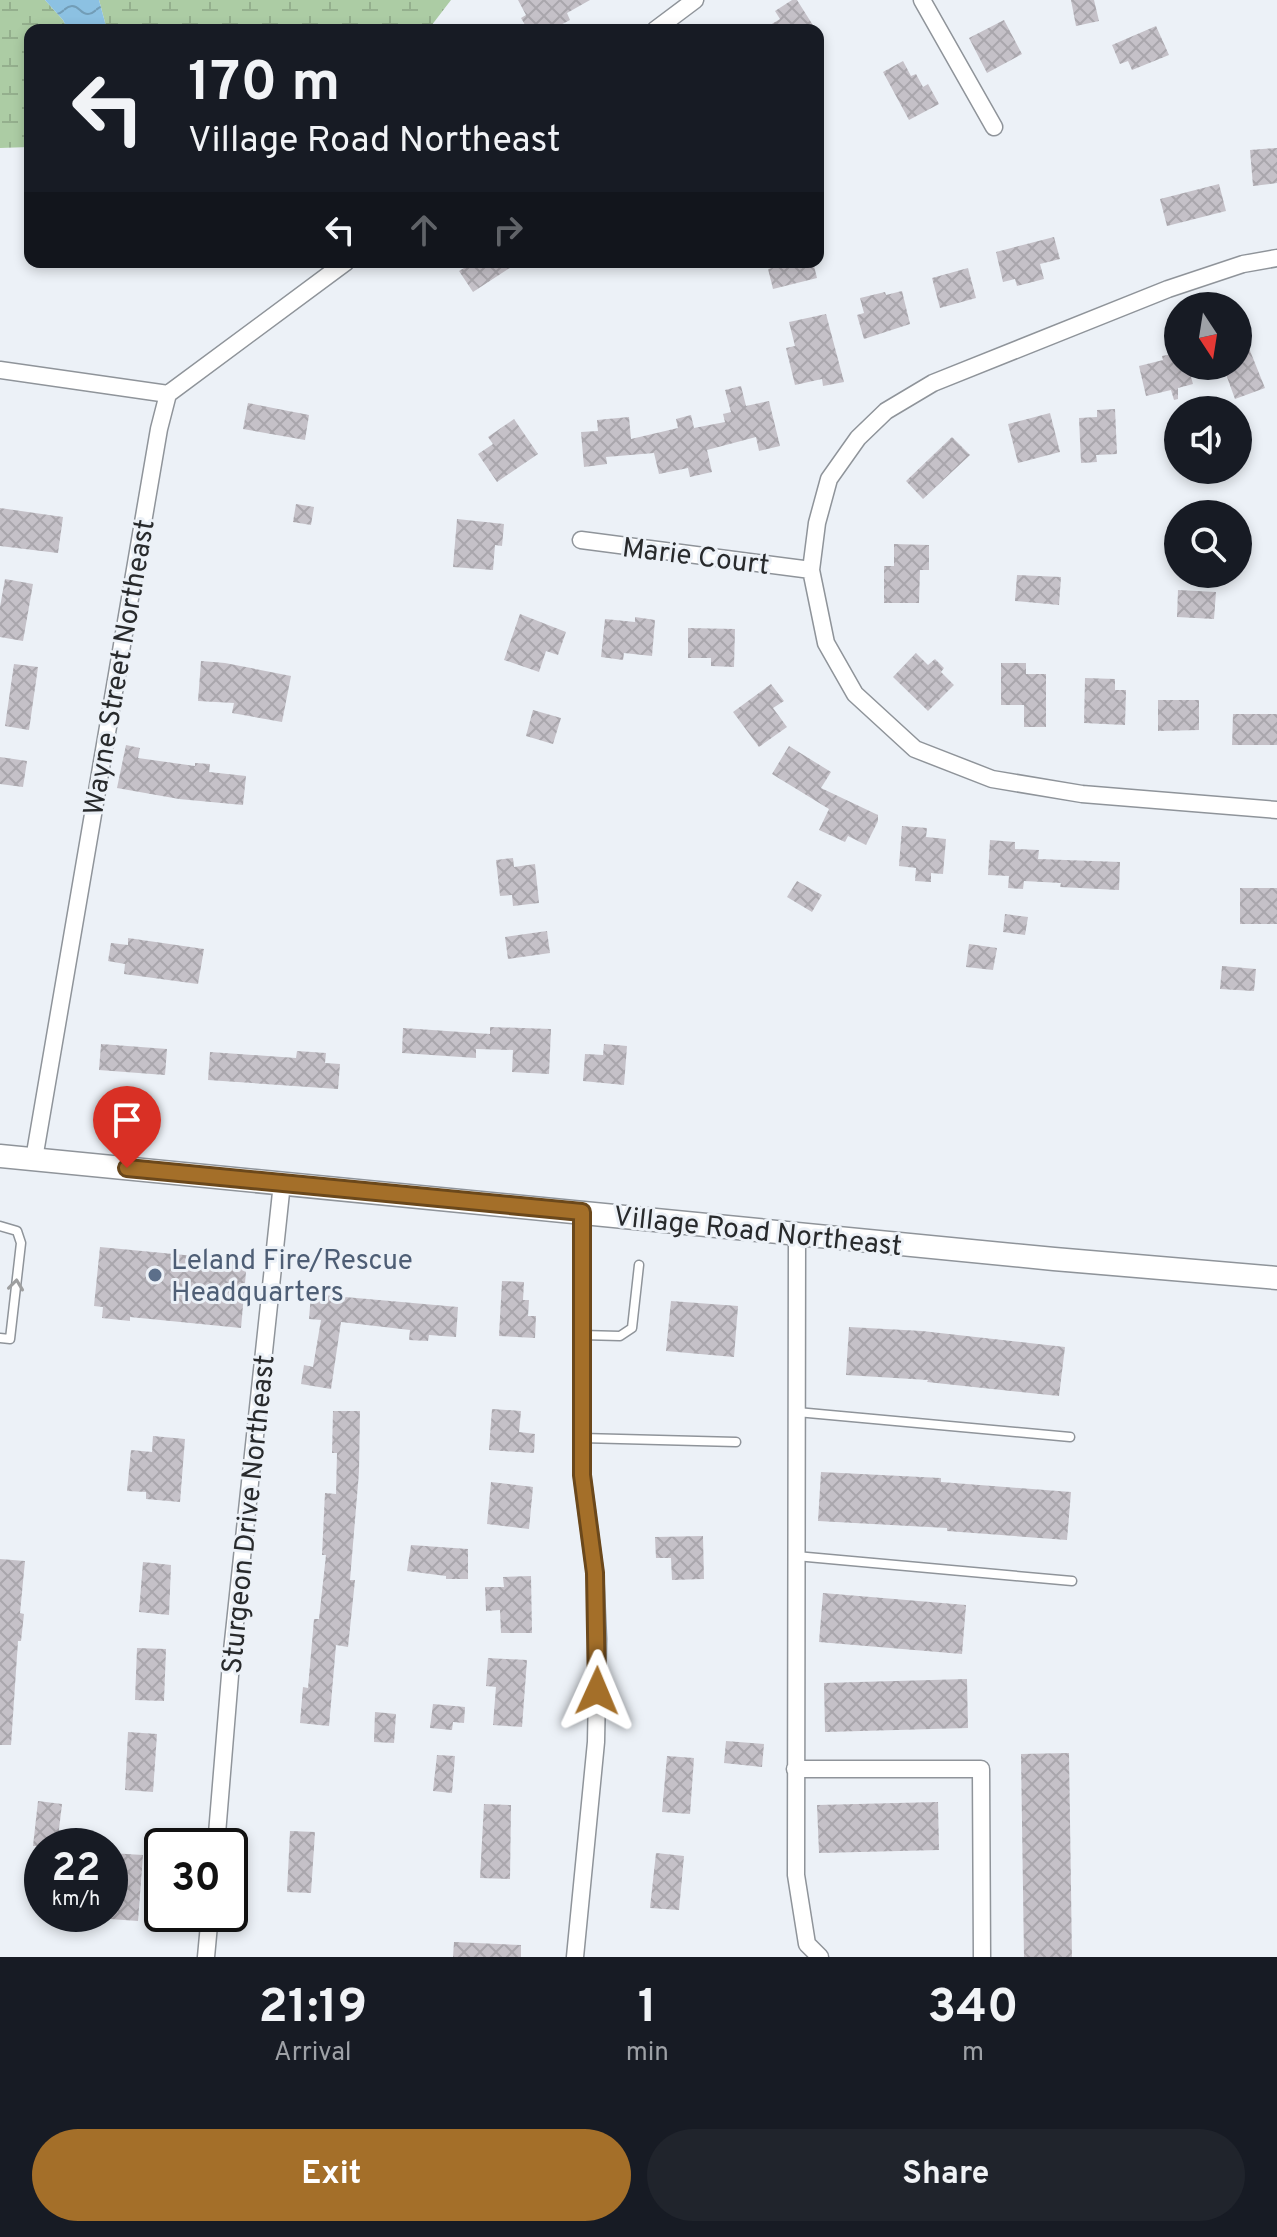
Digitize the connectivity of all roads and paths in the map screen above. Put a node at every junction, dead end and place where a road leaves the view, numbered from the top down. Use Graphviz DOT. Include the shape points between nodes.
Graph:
graph roads {
  1 [pos="695,0"];
  2 [pos="922,0"];
  3 [pos="663,24"];
  4 [pos="994,127"];
  5 [pos="1277,258"];
  6 [pos="338,268"];
  7 [pos="0,370"];
  8 [pos="168,394"];
  9 [pos="581,540"];
  10 [pos="811,570"];
  11 [pos="1277,810"];
  12 [pos="0,1156"];
  13 [pos="34,1159"];
  14 [pos="282,1183"];
  15 [pos="582,1212"];
  16 [pos="0,1226"];
  17 [pos="797,1234"];
  18 [pos="639,1265"];
  19 [pos="1277,1278"];
  20 [pos="581,1334"];
  21 [pos="5,1339"];
  22 [pos="796,1412"];
  23 [pos="1070,1437"];
  24 [pos="582,1438"];
  25 [pos="736,1442"];
  26 [pos="795,1556"];
  27 [pos="1072,1581"];
  28 [pos="795,1769"];
  29 [pos="217,1828"];
  30 [pos="208,1932"];
  31 [pos="206,1957"];
  32 [pos="575,1957"];
  33 [pos="820,1957"];
  34 [pos="982,1957"];
  1 -- 3 [label="street"];
  2 -- 4 [label="street"];
  5 -- 10 [label="street" via="1153,295 933,383 886,411 858,438 829,479"];
  6 -- 8 [label="street"];
  7 -- 8 [label="street"];
  8 -- 13 [label="street, Wayne Street Northeast"];
  9 -- 10 [label="street, Marie Court"];
  10 -- 11 [label="street" via="826,643 855,694 915,749 992,779 1082,794"];
  12 -- 13 [label="main road, Village Road Northeast"];
  13 -- 14 [label="main road, Village Road Northeast"];
  14 -- 15 [label="main road, Village Road Northeast"];
  14 -- 29 [label="street, Sturgeon Drive Northeast"];
  15 -- 17 [label="main road, Village Road Northeast"];
  15 -- 20 [label="street"];
  21 -- 16 [label="lane, one-way" via="21,1243 17,1231"];
  17 -- 19 [label="main road, Village Road Northeast"];
  17 -- 22 [label="street"];
  18 -- 20 [label="lane" via="632,1328 620,1336"];
  20 -- 24 [label="street"];
  22 -- 23 [label="lane"];
  22 -- 26 [label="street"];
  24 -- 25 [label="lane"];
  24 -- 32 [label="street" via="598,1639 596,1742"];
  26 -- 27 [label="lane"];
  26 -- 28 [label="street"];
  28 -- 33 [label="street" via="796,1875 807,1944"];
  28 -- 34 [label="street" via="981,1769"];
  30 -- 31 [label="street"];
}
